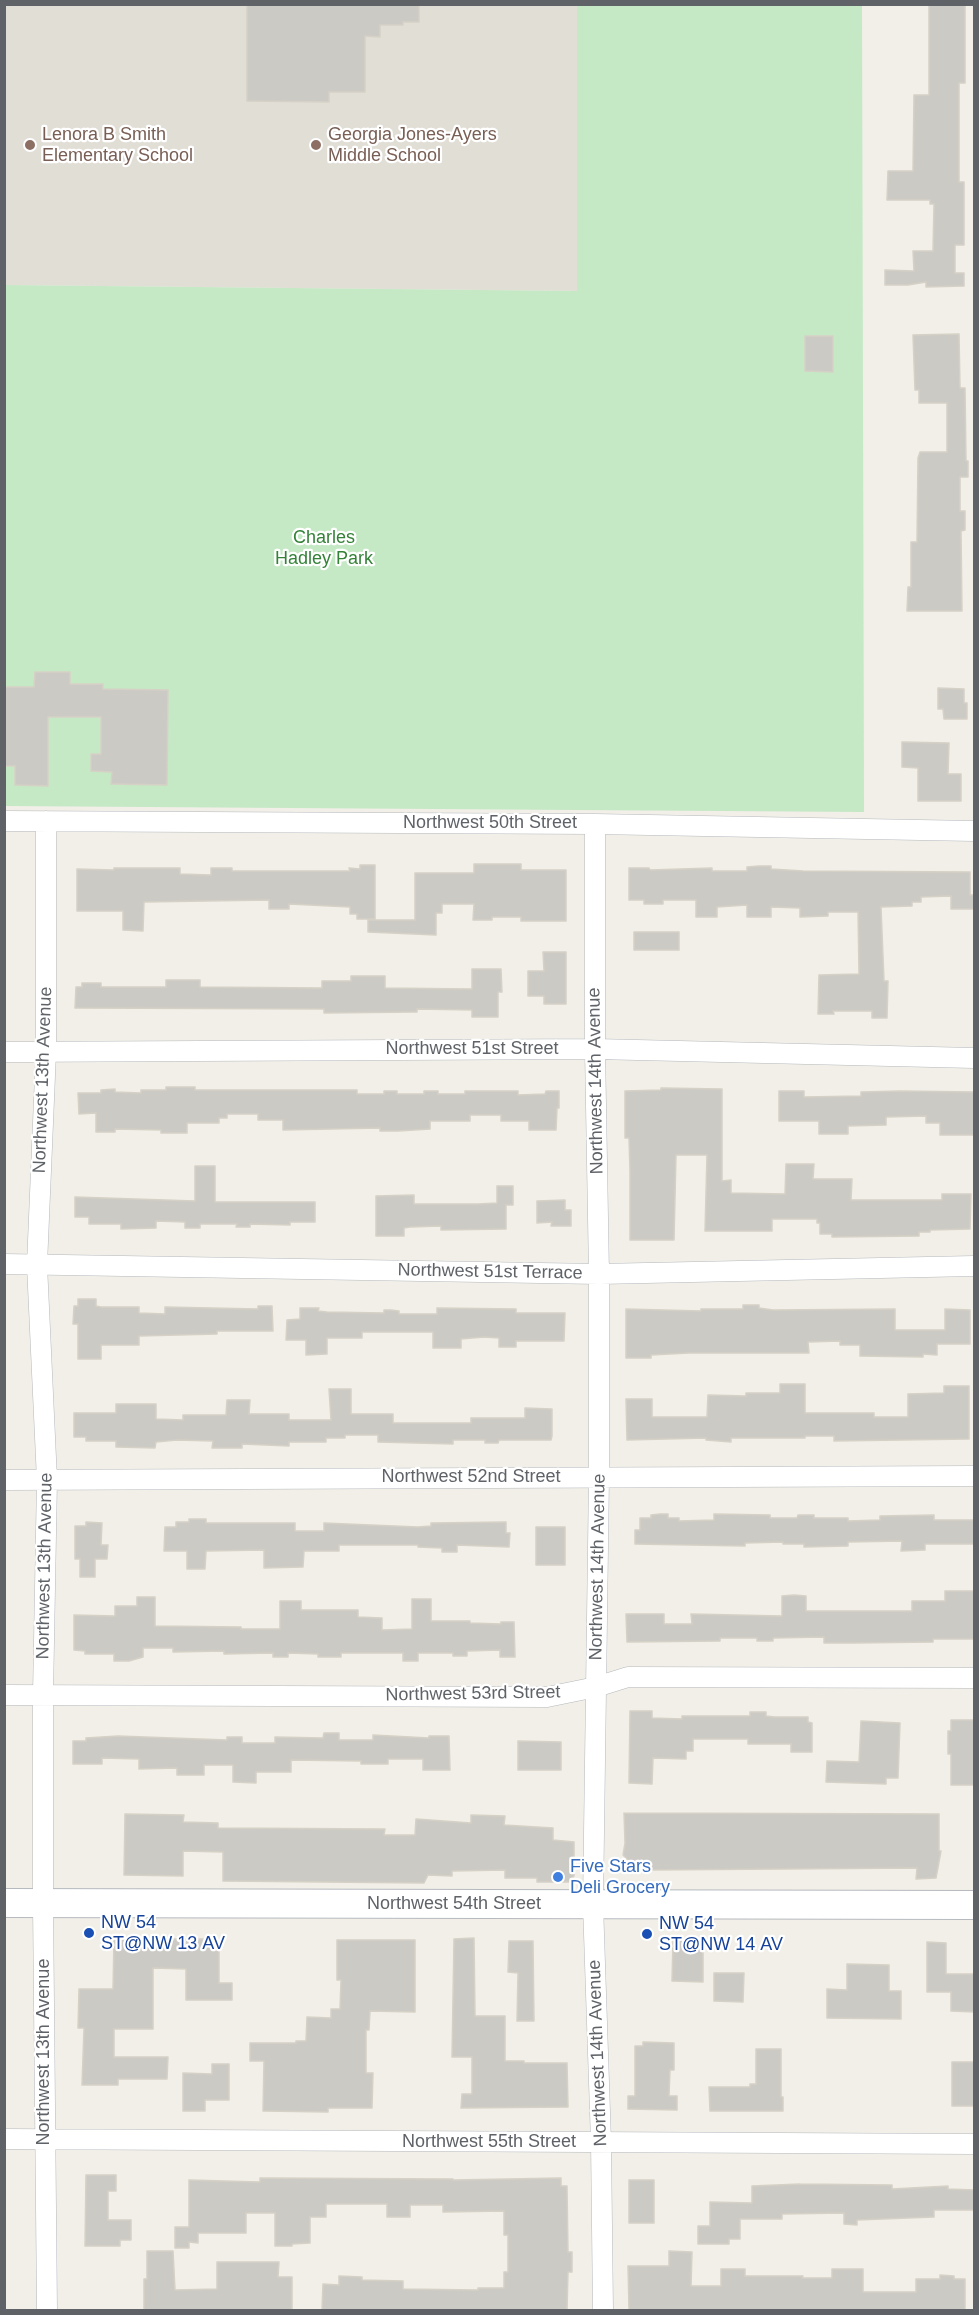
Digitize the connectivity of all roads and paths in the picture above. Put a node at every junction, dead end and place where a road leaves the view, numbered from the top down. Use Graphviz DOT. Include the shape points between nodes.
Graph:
graph roads {
  1 [pos="4,821"];
  2 [pos="46,821"];
  3 [pos="595,824"];
  4 [pos="975,831"];
  5 [pos="595,1049"];
  6 [pos="4,1052"];
  7 [pos="46,1052"];
  8 [pos="975,1058"];
  9 [pos="4,1264"];
  10 [pos="37,1264"];
  11 [pos="975,1266"];
  12 [pos="599,1274"];
  13 [pos="599,1476"];
  14 [pos="975,1476"];
  15 [pos="4,1480"];
  16 [pos="47,1480"];
  17 [pos="975,1678"];
  18 [pos="596,1687"];
  19 [pos="4,1695"];
  20 [pos="43,1695"];
  21 [pos="4,1904"];
  22 [pos="43,1904"];
  23 [pos="593,1904"];
  24 [pos="975,1905"];
  25 [pos="4,2139"];
  26 [pos="45,2139"];
  27 [pos="602,2142"];
  28 [pos="975,2144"];
  29 [pos="47,2310"];
  30 [pos="603,2310"];
  1 -- 2 [label="street, Northwest 50th Street"];
  2 -- 3 [label="street, Northwest 50th Street"];
  2 -- 7 [label="street, Northwest 13th Avenue"];
  3 -- 4 [label="street, Northwest 50th Street"];
  3 -- 5 [label="street, Northwest 14th Avenue"];
  5 -- 7 [label="street, Northwest 51st Street"];
  5 -- 8 [label="street, Northwest 51st Street"];
  5 -- 12 [label="street, Northwest 14th Avenue"];
  6 -- 7 [label="street, Northwest 51st Street"];
  7 -- 10 [label="street, Northwest 13th Avenue"];
  9 -- 10 [label="street, Northwest 51st Terrace"];
  10 -- 12 [label="street, Northwest 51st Terrace"];
  10 -- 16 [label="street, Northwest 13th Avenue"];
  11 -- 12 [label="street, Northwest 51st Terrace"];
  12 -- 13 [label="street, Northwest 14th Avenue"];
  13 -- 14 [label="street, Northwest 52nd Street"];
  13 -- 16 [label="street, Northwest 52nd Street"];
  13 -- 18 [label="street, Northwest 14th Avenue"];
  15 -- 16 [label="street, Northwest 52nd Street"];
  16 -- 20 [label="street, Northwest 13th Avenue"];
  17 -- 18 [label="street, Northwest 53rd Street" via="628,1677"];
  18 -- 20 [label="street, Northwest 53rd Street" via="547,1697"];
  18 -- 23 [label="street, Northwest 14th Avenue"];
  19 -- 20 [label="street, Northwest 53rd Street"];
  20 -- 22 [label="street, Northwest 13th Avenue"];
  21 -- 22 [label="main road, Northwest 54th Street"];
  22 -- 23 [label="main road, Northwest 54th Street"];
  22 -- 26 [label="street, Northwest 13th Avenue"];
  23 -- 24 [label="main road, Northwest 54th Street"];
  23 -- 27 [label="street, Northwest 14th Avenue"];
  25 -- 26 [label="street, Northwest 55th Street"];
  26 -- 27 [label="street, Northwest 55th Street"];
  26 -- 29 [label="street, Northwest 13th Avenue"];
  27 -- 28 [label="street, Northwest 55th Street"];
  27 -- 30 [label="street, Northwest 14th Avenue"];
}
